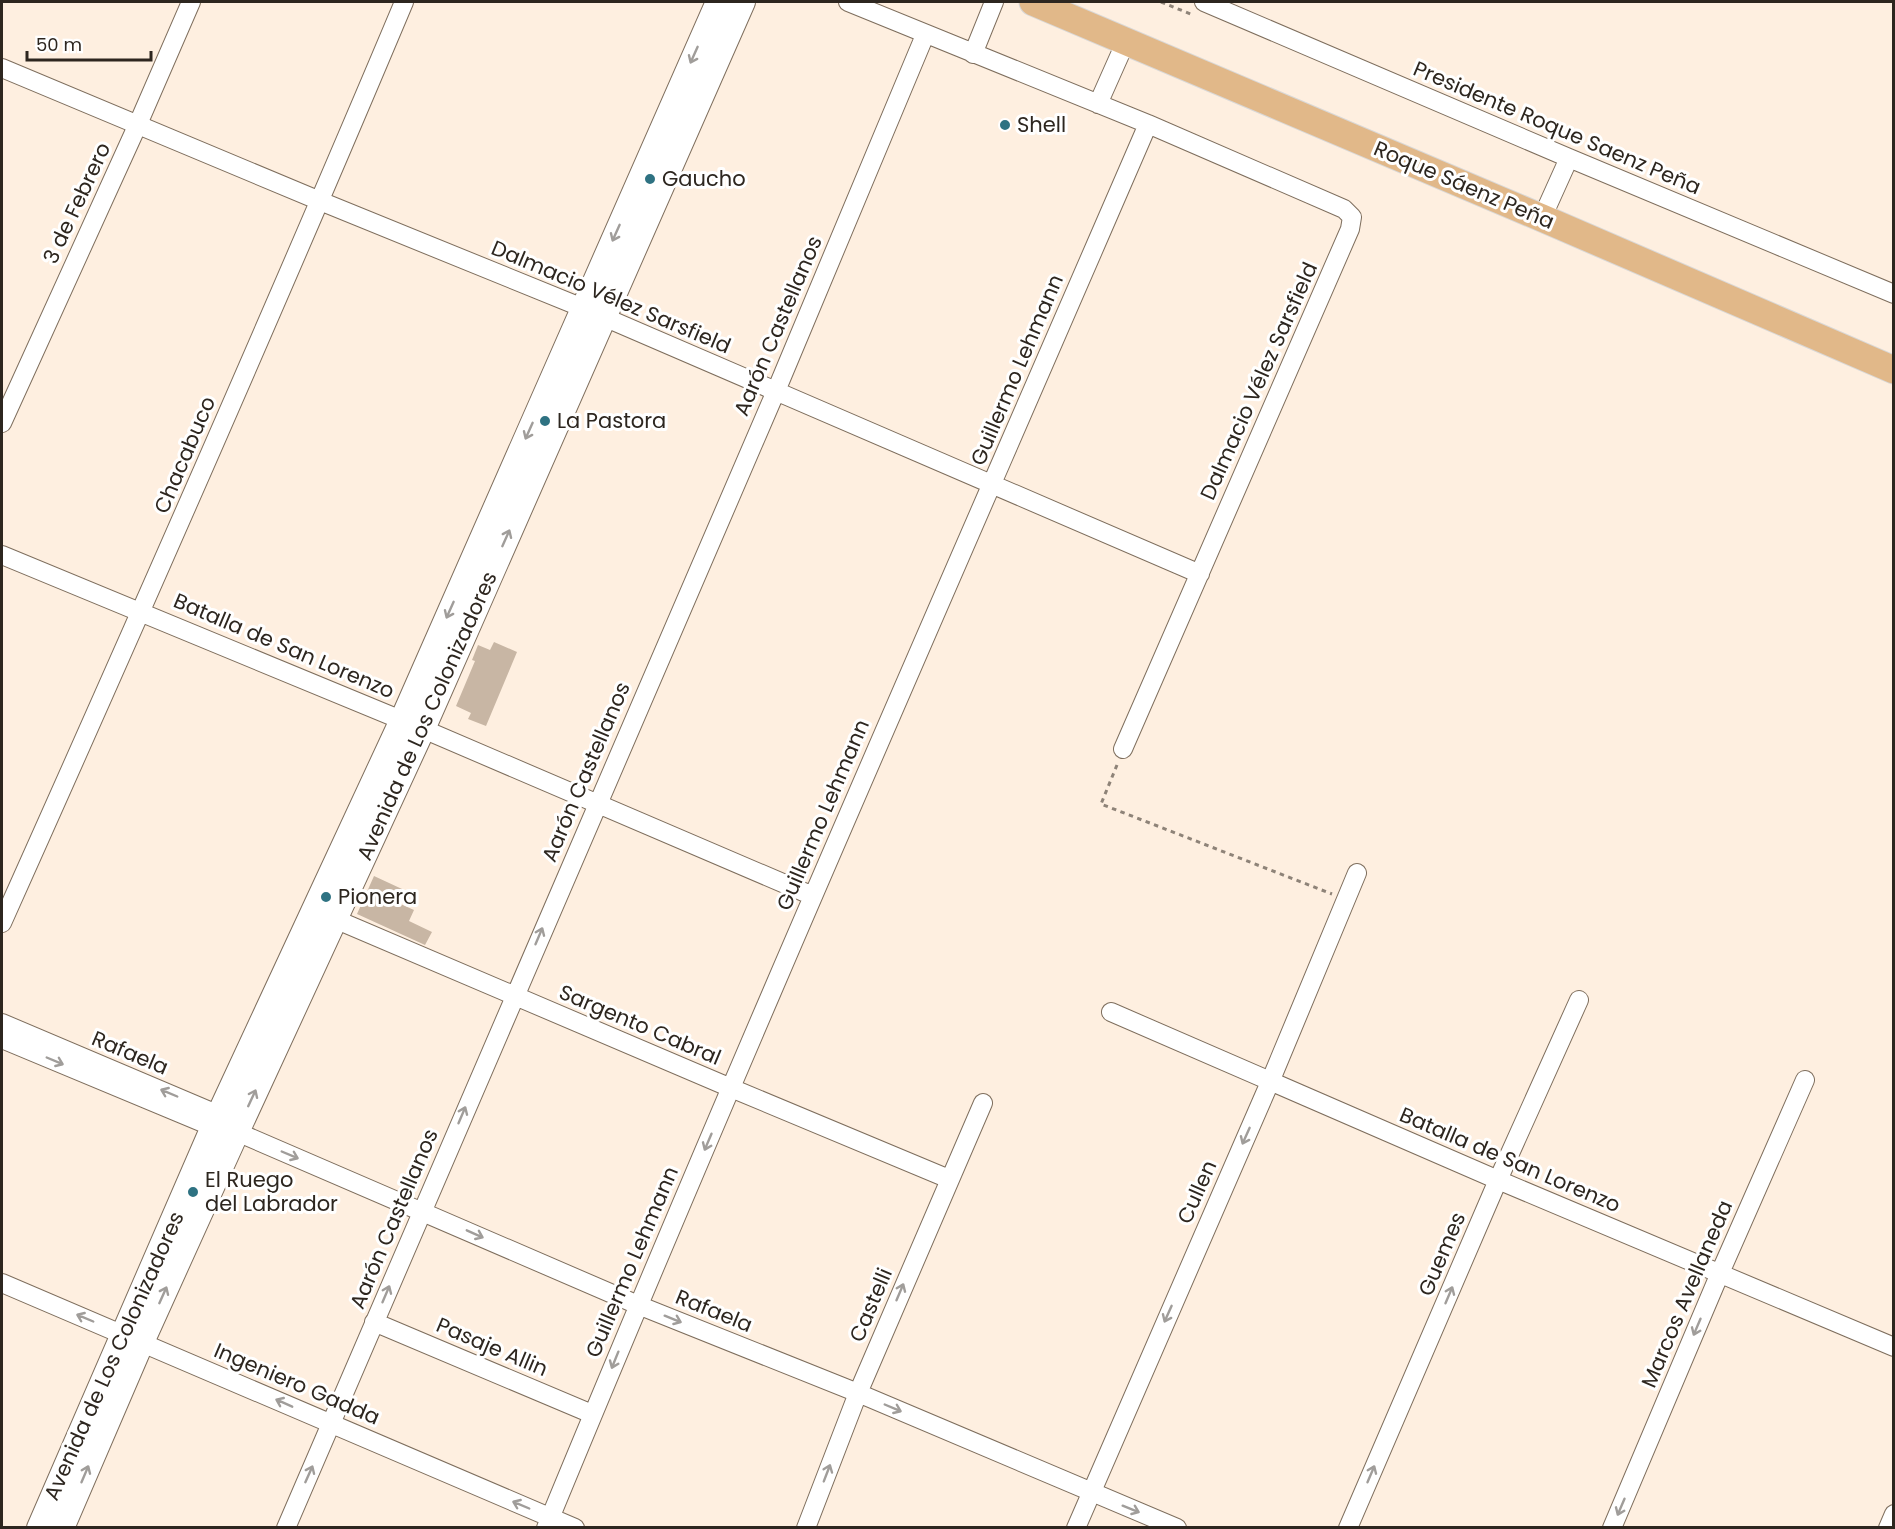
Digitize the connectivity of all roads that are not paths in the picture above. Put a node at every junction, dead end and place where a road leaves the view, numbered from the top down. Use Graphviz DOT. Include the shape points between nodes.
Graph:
graph roads {
  1 [pos="190,2"];
  2 [pos="404,2"];
  3 [pos="718,2"];
  4 [pos="743,2"];
  5 [pos="848,2"];
  6 [pos="994,2"];
  7 [pos="1035,2"];
  8 [pos="1204,2"];
  9 [pos="926,35"];
  10 [pos="1126,41"];
  11 [pos="973,54"];
  12 [pos="2,68"];
  13 [pos="1098,104"];
  14 [pos="138,124"];
  15 [pos="1148,124"];
  16 [pos="1569,158"];
  17 [pos="320,201"];
  18 [pos="1542,218"];
  19 [pos="1893,294"];
  20 [pos="593,313"];
  21 [pos="1893,370"];
  22 [pos="776,391"];
  23 [pos="2,423"];
  24 [pos="992,485"];
  25 [pos="2,555"];
  26 [pos="1200,574"];
  27 [pos="142,611"];
  28 [pos="412,724"];
  29 [pos="1123,749"];
  30 [pos="597,803"];
  31 [pos="1357,873"];
  32 [pos="813,896"];
  33 [pos="325,915"];
  34 [pos="2,923"];
  35 [pos="514,995"];
  36 [pos="1579,1000"];
  37 [pos="1111,1012"];
  38 [pos="2,1023"];
  39 [pos="2,1039"];
  40 [pos="1805,1080"];
  41 [pos="1270,1082"];
  42 [pos="731,1088"];
  43 [pos="983,1104"];
  44 [pos="223,1125"];
  45 [pos="949,1179"];
  46 [pos="1498,1180"];
  47 [pos="421,1211"];
  48 [pos="1720,1273"];
  49 [pos="2,1283"];
  50 [pos="638,1305"];
  51 [pos="374,1322"];
  52 [pos="133,1338"];
  53 [pos="1893,1347"];
  54 [pos="858,1393"];
  55 [pos="592,1414"];
  56 [pos="331,1424"];
  57 [pos="1090,1492"];
  58 [pos="1893,1514"];
  59 [pos="548,1522"];
  60 [pos="39,1527"];
  61 [pos="62,1527"];
  62 [pos="286,1527"];
  63 [pos="575,1527"];
  64 [pos="806,1527"];
  65 [pos="1076,1527"];
  66 [pos="1176,1527"];
  67 [pos="1348,1527"];
  68 [pos="1612,1527"];
  69 [pos="1888,1527"];
  1 -- 14 [label="street, 3 de Febrero"];
  2 -- 17 [label="street, Chacabuco"];
  3 -- 20 [label="main road, Avenida de Los Colonizadores, one-way"];
  4 -- 20 [label="main road, Avenida de Los Colonizadores"];
  5 -- 9 [label="street"];
  6 -- 11 [label="street"];
  7 -- 10 [label="main road, Roque Sáenz Peña"];
  8 -- 16 [label="street, Presidente Roque Saenz Peña"];
  9 -- 11 [label="street"];
  9 -- 22 [label="street, Aarón Castellanos"];
  10 -- 13 [label="street"];
  10 -- 18 [label="main road, Roque Sáenz Peña"];
  11 -- 13 [label="street"];
  12 -- 14 [label="street, Dalmacio Vélez Sarsfield"];
  13 -- 15 [label="street"];
  14 -- 17 [label="street, Dalmacio Vélez Sarsfield"];
  14 -- 23 [label="street, 3 de Febrero"];
  15 -- 24 [label="street, Guillermo Lehmann"];
  15 -- 26 [label="street, Dalmacio Vélez Sarsfield" via="1344,209 1352,217"];
  16 -- 18 [label="street"];
  16 -- 19 [label="street, Presidente Roque Saenz Peña"];
  17 -- 20 [label="street, Dalmacio Vélez Sarsfield"];
  17 -- 27 [label="street, Chacabuco"];
  18 -- 21 [label="main road, Roque Sáenz Peña"];
  20 -- 22 [label="street, Dalmacio Vélez Sarsfield"];
  20 -- 28 [label="main road, Avenida de Los Colonizadores"];
  22 -- 24 [label="street, Dalmacio Vélez Sarsfield"];
  22 -- 30 [label="street, Aarón Castellanos"];
  24 -- 26 [label="street, Dalmacio Vélez Sarsfield"];
  24 -- 32 [label="street, Guillermo Lehmann"];
  25 -- 27 [label="street, Batalla de San Lorenzo"];
  26 -- 29 [label="street, Dalmacio Vélez Sarsfield"];
  27 -- 28 [label="street, Batalla de San Lorenzo"];
  27 -- 34 [label="street, Chacabuco"];
  28 -- 30 [label="street, Batalla de San Lorenzo"];
  28 -- 33 [label="main road, Avenida de Los Colonizadores"];
  30 -- 32 [label="street, Batalla de San Lorenzo"];
  35 -- 30 [label="street, Aarón Castellanos, one-way"];
  31 -- 41 [label="street, Cullen"];
  32 -- 42 [label="street, Guillermo Lehmann"];
  33 -- 35 [label="street, Sargento Cabral"];
  33 -- 44 [label="main road, Avenida de Los Colonizadores"];
  35 -- 42 [label="street, Sargento Cabral"];
  47 -- 35 [label="street, Aarón Castellanos, one-way"];
  36 -- 46 [label="street, Guemes"];
  37 -- 41 [label="street, Batalla de San Lorenzo"];
  44 -- 38 [label="street, Rafaela, one-way"];
  39 -- 44 [label="street, Rafaela, one-way"];
  40 -- 48 [label="street, Marcos Avellaneda"];
  41 -- 46 [label="street, Batalla de San Lorenzo"];
  41 -- 57 [label="street, Cullen, one-way"];
  42 -- 45 [label="street, Sargento Cabral"];
  42 -- 50 [label="street, Guillermo Lehmann, one-way"];
  43 -- 45 [label="street, Castelli"];
  44 -- 47 [label="street, Rafaela, one-way"];
  44 -- 52 [label="main road, Avenida de Los Colonizadores"];
  54 -- 45 [label="street, Castelli, one-way"];
  46 -- 48 [label="street, Batalla de San Lorenzo"];
  67 -- 46 [label="street, Guemes, one-way"];
  47 -- 50 [label="street, Rafaela, one-way"];
  51 -- 47 [label="street, Aarón Castellanos, one-way"];
  48 -- 53 [label="street, Batalla de San Lorenzo"];
  48 -- 68 [label="street, Marcos Avellaneda, one-way"];
  52 -- 49 [label="street, Ingeniero Gadda, one-way"];
  50 -- 54 [label="street, Rafaela, one-way"];
  50 -- 55 [label="street, Guillermo Lehmann, one-way"];
  51 -- 55 [label="street, Pasaje Allin"];
  51 -- 56 [label="street, Aarón Castellanos"];
  56 -- 52 [label="street, Ingeniero Gadda, one-way"];
  52 -- 60 [label="main road, Avenida de Los Colonizadores"];
  61 -- 52 [label="main road, Avenida de Los Colonizadores, one-way"];
  54 -- 57 [label="street, Rafaela, one-way"];
  64 -- 54 [label="street, Castelli, one-way"];
  55 -- 59 [label="street, Guillermo Lehmann"];
  59 -- 56 [label="street, Ingeniero Gadda, one-way"];
  62 -- 56 [label="street, Aarón Castellanos, one-way"];
  57 -- 65 [label="street, Cullen"];
  57 -- 66 [label="street, Rafaela, one-way"];
  58 -- 69 [label="street"];
  59 -- 63 [label="street, Ingeniero Gadda"];
}
